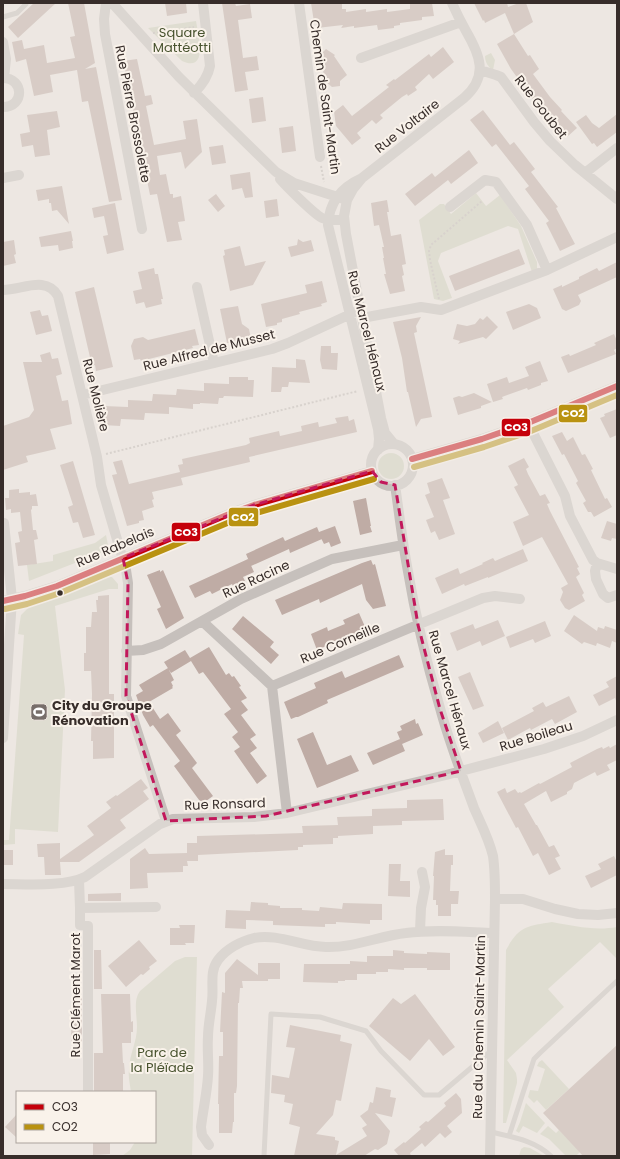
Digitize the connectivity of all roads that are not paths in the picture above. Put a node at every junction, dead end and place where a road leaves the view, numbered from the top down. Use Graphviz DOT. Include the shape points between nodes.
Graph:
graph roads {
  1 [pos="26,3"];
  2 [pos="106,3"];
  3 [pos="112,3"];
  4 [pos="203,3"];
  5 [pos="299,3"];
  6 [pos="452,3"];
  7 [pos="3,17"];
  8 [pos="462,22"];
  9 [pos="3,42"];
  10 [pos="361,58"];
  11 [pos="480,70"];
  12 [pos="3,78"];
  13 [pos="194,93"];
  14 [pos="3,107"];
  15 [pos="617,148"];
  16 [pos="320,157"];
  17 [pos="276,172"];
  18 [pos="585,173"];
  19 [pos="19,175"];
  20 [pos="3,178"];
  21 [pos="362,178"];
  22 [pos="336,197"];
  23 [pos="617,198"];
  24 [pos="347,200"];
  25 [pos="450,208"];
  26 [pos="328,220"];
  27 [pos="344,220"];
  28 [pos="142,229"];
  29 [pos="617,237"];
  30 [pos="547,270"];
  31 [pos="197,287"];
  32 [pos="3,290"];
  33 [pos="361,313"];
  34 [pos="350,314"];
  35 [pos="214,363"];
  36 [pos="617,386"];
  37 [pos="82,395"];
  38 [pos="528,423"];
  39 [pos="394,444"];
  40 [pos="378,450"];
  41 [pos="412,459"];
  42 [pos="372,471"];
  43 [pos="395,485"];
  44 [pos="4,523"];
  45 [pos="403,545"];
  46 [pos="123,558"];
  47 [pos="597,563"];
  48 [pos="617,569"];
  49 [pos="617,595"];
  50 [pos="520,599"];
  51 [pos="7,600"];
  52 [pos="202,621"];
  53 [pos="418,625"];
  54 [pos="126,651"];
  55 [pos="272,686"];
  56 [pos="617,720"];
  57 [pos="3,738"];
  58 [pos="461,771"];
  59 [pos="287,813"];
  60 [pos="166,821"];
  61 [pos="422,872"];
  62 [pos="79,880"];
  63 [pos="3,884"];
  64 [pos="495,899"];
  65 [pos="156,907"];
  66 [pos="80,908"];
  67 [pos="617,913"];
  68 [pos="420,931"];
  69 [pos="494,933"];
  70 [pos="617,981"];
  71 [pos="492,1050"];
  72 [pos="88,1090"];
  73 [pos="490,1132"];
  74 [pos="509,1136"];
  75 [pos="209,1145"];
  76 [pos="264,1156"];
  77 [pos="490,1156"];
  78 [pos="551,1156"];
  1 -- 7 [label="lane" via="17,13"];
  2 -- 28 [label="street, Rue Pierre Brossolette" via="105,34"];
  3 -- 13 [label="street"];
  4 -- 13 [label="street" via="210,66 204,82"];
  5 -- 16 [label="street, Chemin de Saint-Martin"];
  6 -- 8 [label="street"];
  8 -- 10 [label="street"];
  8 -- 11 [label="street" via="478,52"];
  9 -- 12 [label="street" via="6,59"];
  11 -- 18 [label="street, Rue Goubet" via="501,77 543,133"];
  11 -- 21 [label="street, Rue Voltaire" via="477,82 470,93"];
  12 -- 14 [label="street" via="15,82 19,91 15,103"];
  13 -- 17 [label="street"];
  15 -- 18 [label="street"];
  17 -- 22 [label="street" via="294,183"];
  17 -- 26 [label="street" via="287,187 315,213"];
  18 -- 23 [label="street, Rue Goubet"];
  19 -- 20 [label="street"];
  21 -- 22 [label="street, Rue Marcel Hénaux" via="348,185"];
  21 -- 24 [label="street, Rue Voltaire"];
  22 -- 24 [label="street"];
  22 -- 26 [label="street, Rue Marcel Hénaux"];
  24 -- 27 [label="street, Rue Marcel Hénaux"];
  25 -- 30 [label="street" via="485,180 496,182 527,225"];
  26 -- 27 [label="street"];
  26 -- 34 [label="street, Rue Marcel Hénaux"];
  27 -- 33 [label="street, Rue Marcel Hénaux"];
  29 -- 30 [label="street"];
  30 -- 33 [label="street, Rue Alfred de Musset" via="441,310 421,307"];
  31 -- 35 [label="street"];
  32 -- 37 [label="street, Rue Molière" via="42,284 56,292"];
  33 -- 34 [label="street, Rue Alfred de Musset"];
  33 -- 39 [label="street, Rue Marcel Hénaux" via="382,423 385,433"];
  34 -- 35 [label="street, Rue Alfred de Musset" via="279,346"];
  34 -- 40 [label="street, Rue Marcel Hénaux" via="379,434"];
  35 -- 37 [label="street, Rue Alfred de Musset"];
  36 -- 38 [label="street"];
  37 -- 46 [label="street, Rue Molière" via="97,456 101,486"];
  38 -- 41 [label="street"];
  38 -- 47 [label="street" via="565,496 570,516"];
  39 -- 40 [label="street"];
  39 -- 41 [label="street" via="405,448"];
  40 -- 42 [label="street" via="373,457"];
  41 -- 43 [label="street" via="413,468 410,476"];
  42 -- 43 [label="street" via="381,482"];
  42 -- 46 [label="street, Rue Rabelais" via="247,507"];
  43 -- 45 [label="street, Rue Marcel Hénaux"];
  44 -- 51 [label="street"];
  45 -- 52 [label="street, Rue Racine" via="332,559 241,599"];
  45 -- 53 [label="street, Rue Marcel Hénaux"];
  46 -- 51 [label="street, Rue Rabelais" via="51,588"];
  46 -- 54 [label="street, Rue Molière" via="127,577"];
  47 -- 48 [label="street"];
  47 -- 49 [label="street" via="595,575 603,594 608,598"];
  50 -- 53 [label="street, Rue Corneille" via="495,596 483,598"];
  51 -- 57 [label="street"];
  52 -- 54 [label="street, Rue Racine" via="161,644 143,650"];
  52 -- 55 [label="street"];
  53 -- 55 [label="street, Rue Corneille"];
  53 -- 58 [label="street, Rue Marcel Hénaux" via="440,709"];
  54 -- 60 [label="street, Rue Molière" via="126,696"];
  55 -- 59 [label="street"];
  56 -- 58 [label="street, Rue Boileau" via="564,742"];
  58 -- 59 [label="street, Rue Ronsard"];
  58 -- 64 [label="street, Rue Marcel Hénaux" via="493,856"];
  59 -- 60 [label="street, Rue Ronsard"];
  60 -- 62 [label="street, Rue Ronsard"];
  61 -- 68 [label="street" via="425,887 420,908"];
  62 -- 63 [label="street, Rue Ronsard" via="65,883"];
  62 -- 66 [label="street, Rue Clément Marot"];
  64 -- 67 [label="street" via="523,899 578,914"];
  64 -- 69 [label="street, Rue du Chemin Saint-Martin"];
  65 -- 66 [label="street"];
  66 -- 72 [label="street, Rue Clément Marot" via="80,925 88,926"];
  68 -- 69 [label="street"];
  68 -- 75 [label="street" via="326,947 314,947 264,936 232,948 218,960 212,978 208,1078 202,1127 202,1135"];
  69 -- 71 [label="street, Rue du Chemin Saint-Martin"];
  70 -- 74 [label="lane" via="534,1059"];
  71 -- 73 [label="street, Rue du Chemin Saint-Martin"];
  71 -- 76 [label="lane" via="439,1095 424,1096 366,1031 320,1017 271,1014"];
  73 -- 74 [label="lane"];
  73 -- 77 [label="street, Rue du Chemin Saint-Martin"];
  74 -- 78 [label="lane" via="532,1144"];
}
